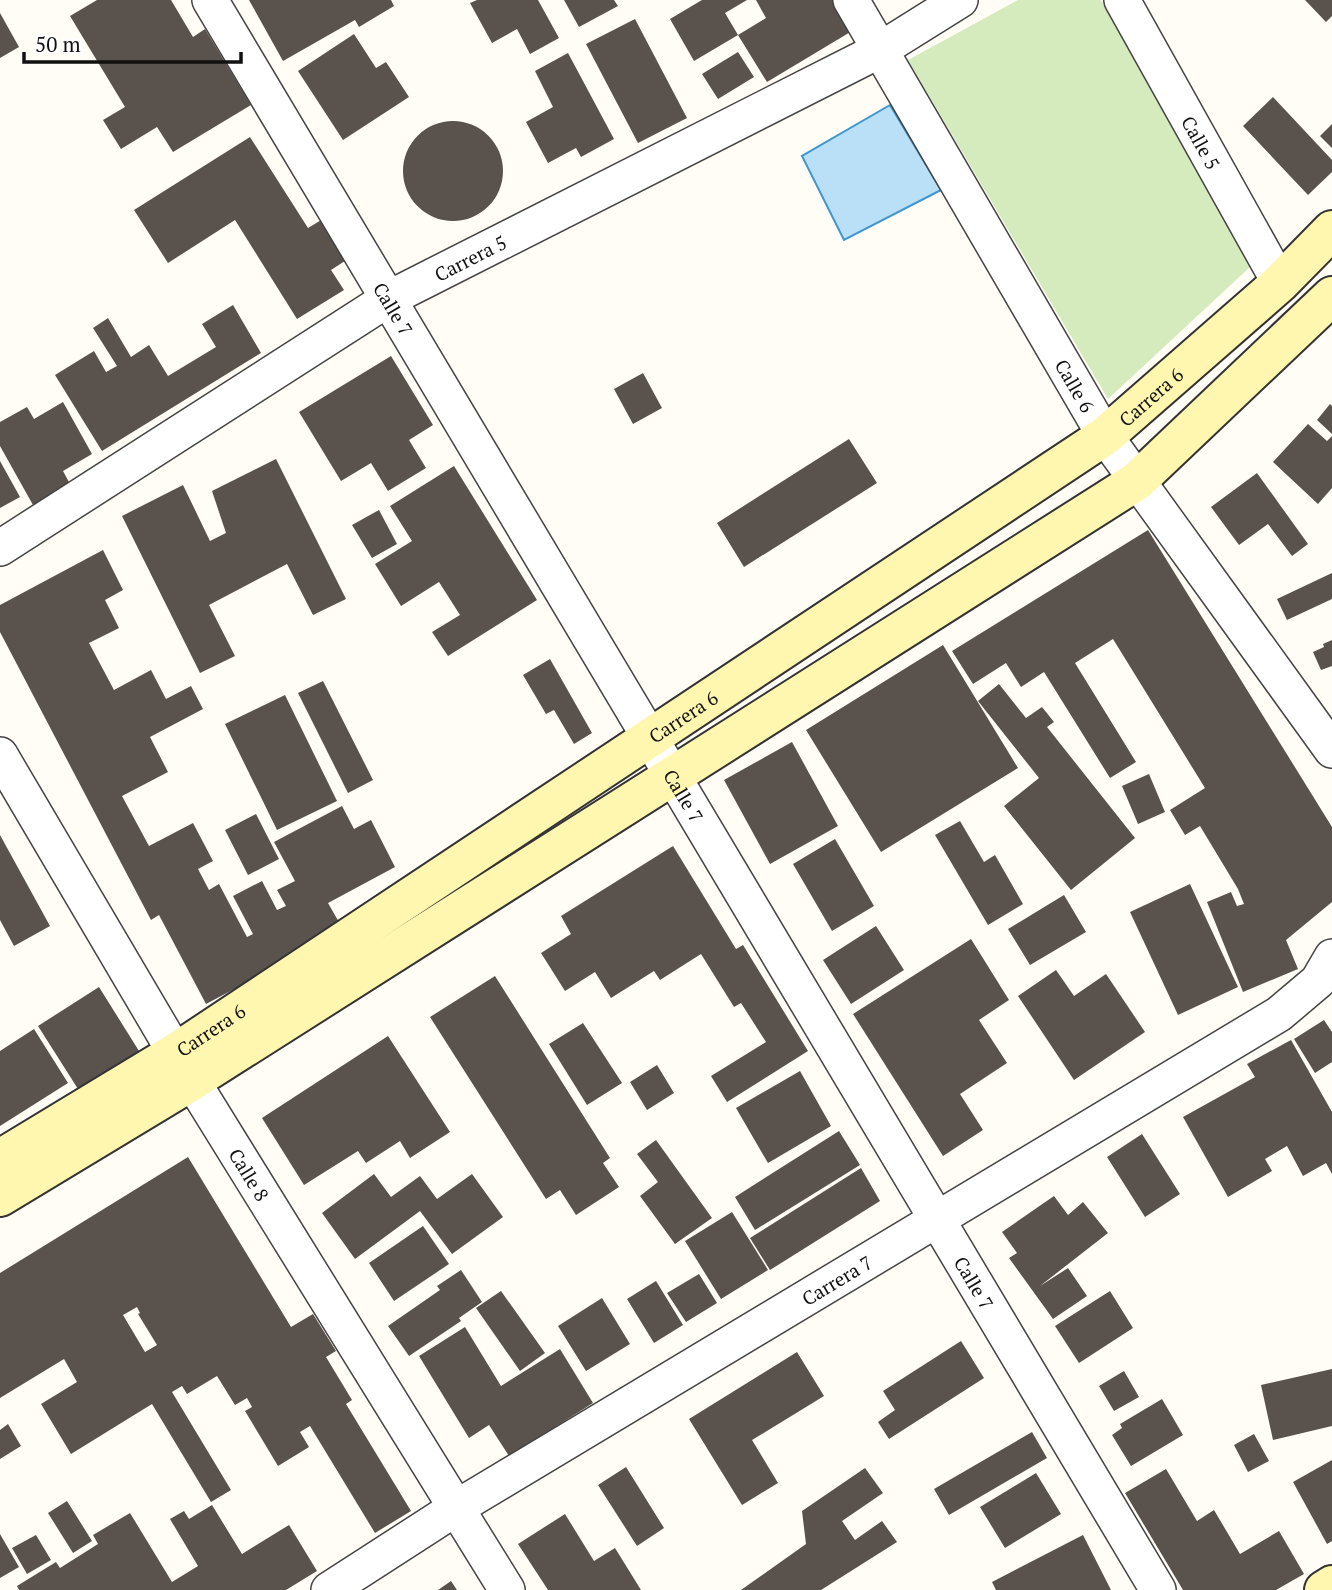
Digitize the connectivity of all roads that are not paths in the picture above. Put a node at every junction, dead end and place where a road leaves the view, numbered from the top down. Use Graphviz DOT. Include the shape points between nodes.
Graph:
graph roads {
  1 [pos="210,0"];
  2 [pos="851,0"];
  3 [pos="960,0"];
  4 [pos="1122,0"];
  5 [pos="880,50"];
  6 [pos="1332,230"];
  7 [pos="1280,283"];
  8 [pos="1332,296"];
  9 [pos="388,299"];
  10 [pos="1105,436"];
  11 [pos="1137,481"];
  12 [pos="0,548"];
  13 [pos="649,739"];
  14 [pos="1332,750"];
  15 [pos="0,755"];
  16 [pos="671,775"];
  17 [pos="1332,957"];
  18 [pos="183,1067"];
  19 [pos="0,1159"];
  20 [pos="0,1197"];
  21 [pos="937,1220"];
  22 [pos="456,1508"];
  23 [pos="1332,1585"];
  24 [pos="329,1590"];
  25 [pos="507,1590"];
  26 [pos="1158,1590"];
  27 [pos="1324,1590"];
  1 -- 9 [label="street, Calle 7"];
  2 -- 5 [label="street, Calle 6"];
  3 -- 5 [label="street, Carrera 5"];
  4 -- 7 [label="street, Calle 5"];
  5 -- 9 [label="street, Carrera 5"];
  5 -- 10 [label="street, Calle 6"];
  6 -- 7 [label="main road, Carrera 6"];
  7 -- 10 [label="main road, Carrera 6"];
  8 -- 11 [label="main road, Carrera 6"];
  9 -- 12 [label="street, Carrera 5"];
  9 -- 13 [label="street, Calle 7"];
  10 -- 11 [label="street, Calle 6"];
  10 -- 13 [label="main road, Carrera 6"];
  11 -- 14 [label="street, Calle 6"];
  11 -- 16 [label="main road, Carrera 6"];
  13 -- 16 [label="street, Calle 7"];
  13 -- 18 [label="main road, Carrera 6"];
  15 -- 18 [label="street, Calle 8"];
  16 -- 18 [label="main road, Carrera 6"];
  16 -- 21 [label="street, Calle 7"];
  17 -- 21 [label="street, Carrera 7" via="1318,981 1279,1014"];
  18 -- 19 [label="main road, Carrera 6"];
  18 -- 20 [label="main road, Carrera 6"];
  18 -- 22 [label="street, Calle 8"];
  21 -- 22 [label="street, Carrera 7"];
  21 -- 26 [label="street, Calle 7"];
  22 -- 24 [label="street, Carrera 7"];
  22 -- 25 [label="street, Calle 8"];
  23 -- 27 [label="main road"];
}
